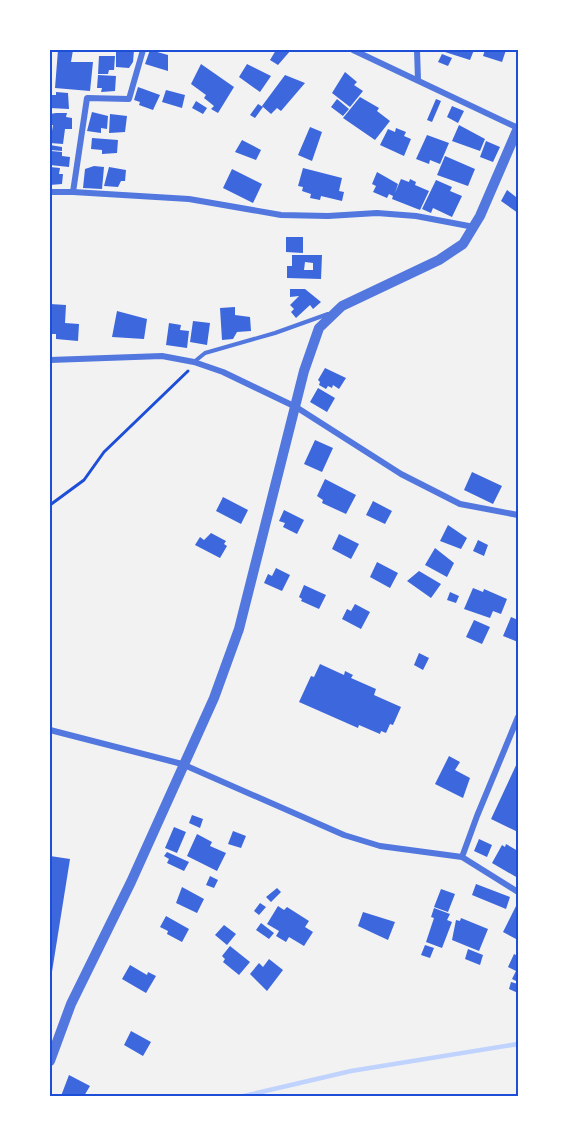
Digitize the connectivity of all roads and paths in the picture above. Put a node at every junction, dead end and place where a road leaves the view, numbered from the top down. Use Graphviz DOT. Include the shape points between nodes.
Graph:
graph roads {
  1 [pos="143,50"];
  2 [pos="353,50"];
  3 [pos="417,50"];
  4 [pos="418,80"];
  5 [pos="518,128"];
  6 [pos="50,192"];
  7 [pos="73,192"];
  8 [pos="474,227"];
  9 [pos="334,312"];
  10 [pos="50,360"];
  11 [pos="194,362"];
  12 [pos="296,407"];
  13 [pos="50,505"];
  14 [pos="519,515"];
  15 [pos="519,717"];
  16 [pos="50,730"];
  17 [pos="182,764"];
  18 [pos="462,857"];
  19 [pos="519,892"];
  20 [pos="50,1061"];
  1 -- 7 [label="street" via="129,99 87,98"];
  2 -- 4 [label="street"];
  3 -- 4 [label="street"];
  4 -- 5 [label="street"];
  5 -- 8 [label="street"];
  6 -- 7 [label="street"];
  7 -- 8 [label="street" via="189,199 281,215 416,216"];
  8 -- 9 [label="street" via="453,253"];
  9 -- 11 [label="lane" via="206,353"];
  9 -- 12 [label="street" via="316,335"];
  10 -- 11 [label="street" via="162,356"];
  11 -- 12 [label="street"];
  11 -- 13 [label="path" via="181,380 104,452 84,480"];
  12 -- 14 [label="street" via="401,474 460,504"];
  12 -- 17 [label="street" via="239,629 214,698"];
  15 -- 18 [label="street"];
  16 -- 17 [label="street"];
  17 -- 18 [label="street" via="344,835 380,846"];
  17 -- 20 [label="street" via="131,882 71,1004"];
  18 -- 19 [label="street"];
}
